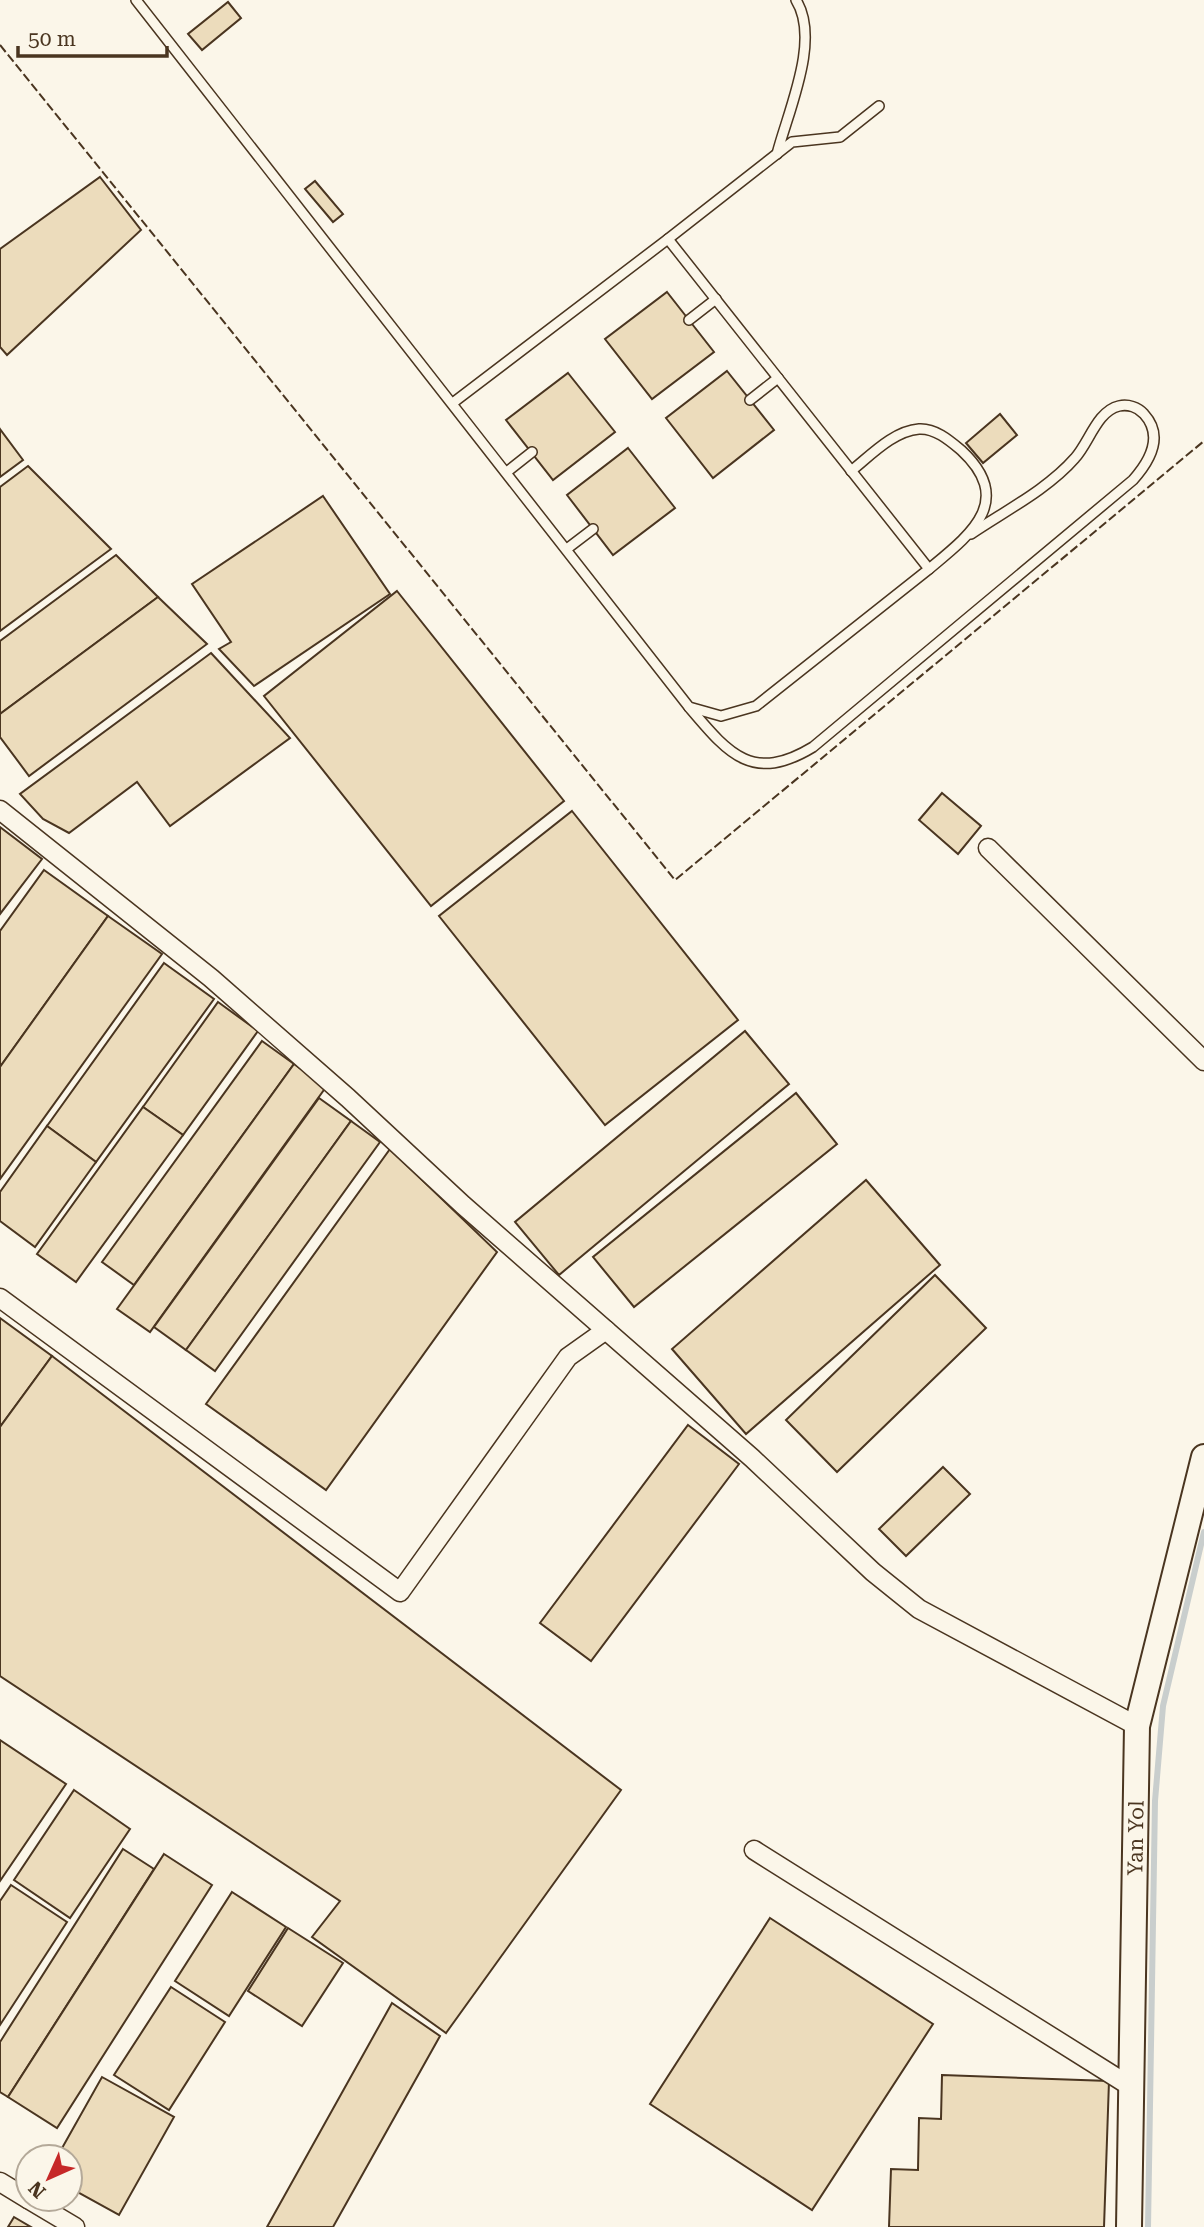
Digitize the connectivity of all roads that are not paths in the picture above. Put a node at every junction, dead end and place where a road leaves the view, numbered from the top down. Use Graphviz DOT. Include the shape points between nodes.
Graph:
graph roads {
  1 [pos="136,0"];
  2 [pos="796,0"];
  3 [pos="879,106"];
  4 [pos="777,154"];
  5 [pos="668,239"];
  6 [pos="716,299"];
  7 [pos="689,320"];
  8 [pos="778,378"];
  9 [pos="750,400"];
  10 [pos="454,402"];
  11 [pos="531,452"];
  12 [pos="508,471"];
  13 [pos="851,471"];
  14 [pos="593,529"];
  15 [pos="971,534"];
  16 [pos="568,548"];
  17 [pos="929,569"];
  18 [pos="689,706"];
  19 [pos="0,810"];
  20 [pos="988,848"];
  21 [pos="1204,1062"];
  22 [pos="0,1298"];
  23 [pos="606,1330"];
  24 [pos="1204,1457"];
  25 [pos="1137,1726"];
  26 [pos="754,1850"];
  27 [pos="1133,2088"];
  28 [pos="52,2213"];
  29 [pos="75,2227"];
  30 [pos="1129,2227"];
  1 -- 10 [label="lane"];
  2 -- 4 [label="lane" via="805,19 805,49"];
  3 -- 4 [label="lane" via="840,136 792,142"];
  4 -- 5 [label="lane"];
  5 -- 6 [label="lane"];
  5 -- 10 [label="lane"];
  6 -- 7 [label="lane"];
  6 -- 8 [label="lane"];
  8 -- 9 [label="lane"];
  8 -- 13 [label="lane"];
  10 -- 12 [label="lane"];
  11 -- 12 [label="lane"];
  12 -- 16 [label="lane"];
  13 -- 15 [label="lane" via="895,436 920,429 945,436 971,459 985,485 985,510"];
  13 -- 17 [label="lane"];
  14 -- 16 [label="lane"];
  15 -- 17 [label="lane"];
  15 -- 18 [label="lane" via="1062,471 1108,412 1129,405 1149,419 1154,443 1144,468 1133,480 813,747 792,760 748,762 726,749"];
  16 -- 18 [label="lane"];
  17 -- 18 [label="lane" via="756,706 721,716"];
  19 -- 23 [label="street" via="220,986"];
  20 -- 21 [label="street"];
  22 -- 23 [label="street" via="400,1592 568,1357"];
  23 -- 25 [label="street" via="919,1609"];
  24 -- 25 [label="street, Yan Yol"];
  25 -- 27 [label="street, Yan Yol"];
  26 -- 27 [label="street"];
  27 -- 30 [label="street, Yan Yol"];
  28 -- 29 [label="street"];
}
